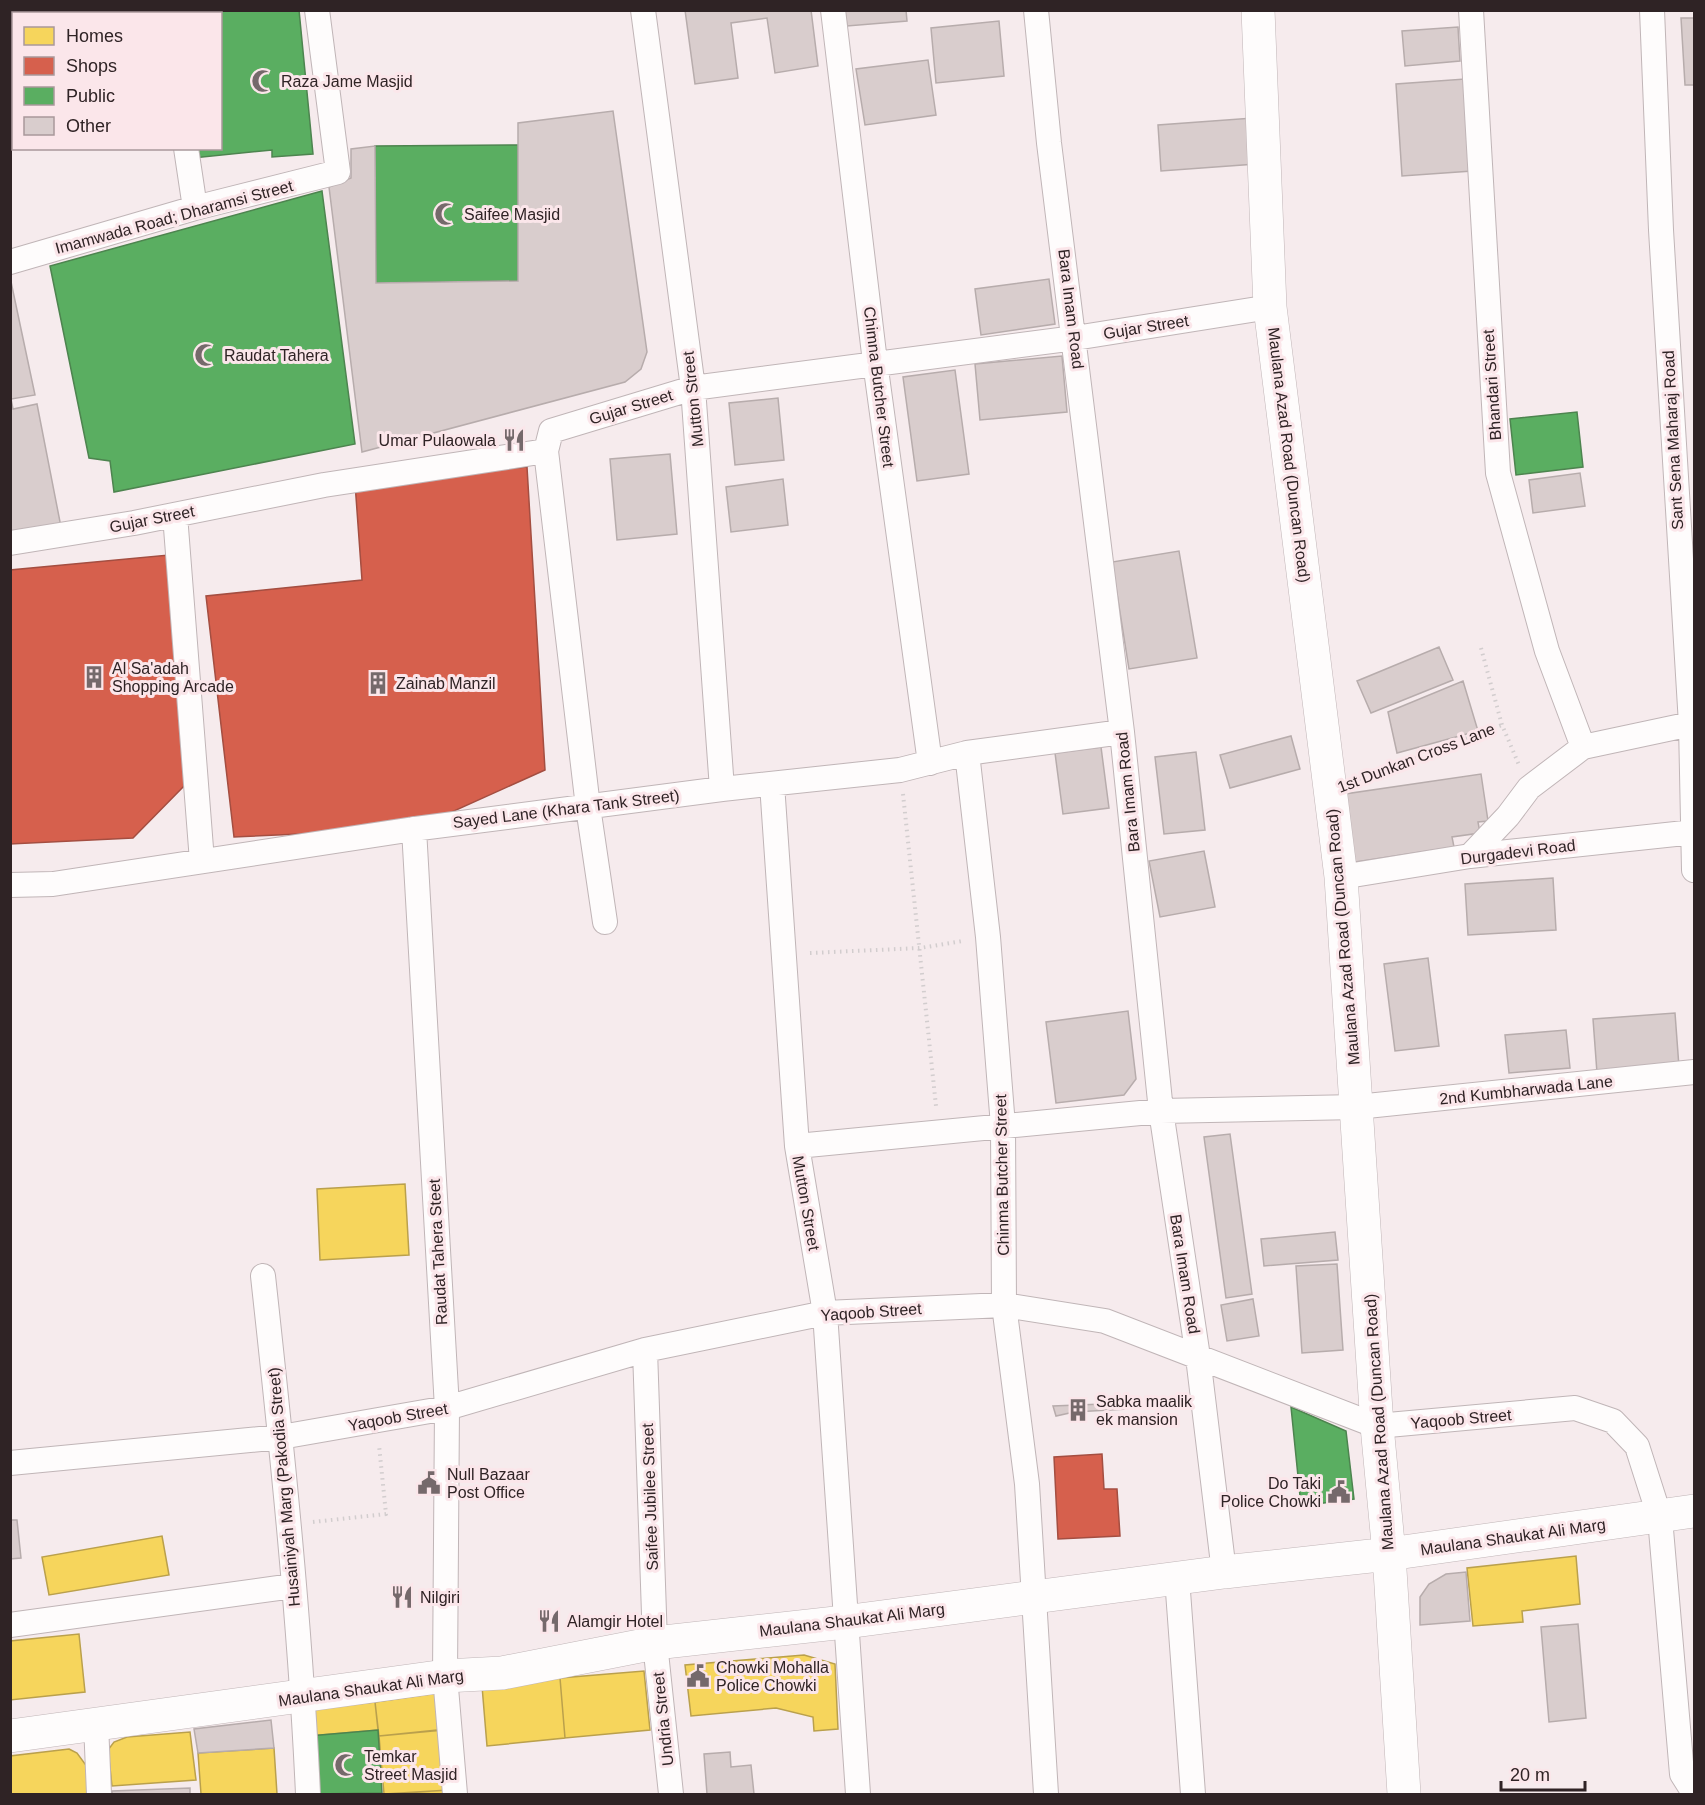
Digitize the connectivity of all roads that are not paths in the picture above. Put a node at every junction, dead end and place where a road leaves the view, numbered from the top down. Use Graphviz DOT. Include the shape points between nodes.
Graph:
graph roads {
  1 [pos="317,10"];
  2 [pos="643,10"];
  3 [pos="833,10"];
  4 [pos="1036,10"];
  5 [pos="1258,10"];
  6 [pos="1471,10"];
  7 [pos="1652,10"];
  8 [pos="186,150"];
  9 [pos="195,208"];
  10 [pos="10,261"];
  11 [pos="1270,307"];
  12 [pos="1075,338"];
  13 [pos="875,362"];
  14 [pos="693,388"];
  15 [pos="546,451"];
  16 [pos="175,514"];
  17 [pos="10,543"];
  18 [pos="1690,724"];
  19 [pos="1122,732"];
  20 [pos="1583,747"];
  21 [pos="967,753"];
  22 [pos="930,763"];
  23 [pos="772,784"];
  24 [pos="722,789"];
  25 [pos="588,807"];
  26 [pos="414,829"];
  27 [pos="1693,832"];
  28 [pos="1470,856"];
  29 [pos="202,861"];
  30 [pos="1695,870"];
  31 [pos="1341,878"];
  32 [pos="10,885"];
  33 [pos="605,922"];
  34 [pos="1695,1072"];
  35 [pos="1357,1107"];
  36 [pos="1161,1111"];
  37 [pos="1003,1126"];
  38 [pos="797,1146"];
  39 [pos="262,1276"];
  40 [pos="1004,1305"];
  41 [pos="825,1312"];
  42 [pos="645,1350"];
  43 [pos="1198,1357"];
  44 [pos="447,1408"];
  45 [pos="1377,1426"];
  46 [pos="281,1437"];
  47 [pos="10,1463"];
  48 [pos="1695,1511"];
  49 [pos="1660,1518"];
  50 [pos="1389,1554"];
  51 [pos="1224,1572"];
  52 [pos="1177,1578"];
  53 [pos="293,1586"];
  54 [pos="1032,1597"];
  55 [pos="845,1622"];
  56 [pos="10,1625"];
  57 [pos="655,1643"];
  58 [pos="445,1676"];
  59 [pos="303,1697"];
  60 [pos="96,1724"];
  61 [pos="10,1736"];
  62 [pos="1695,1793"];
  63 [pos="99,1794"];
  64 [pos="308,1794"];
  65 [pos="455,1794"];
  66 [pos="670,1794"];
  67 [pos="858,1794"];
  68 [pos="1046,1794"];
  69 [pos="1193,1794"];
  70 [pos="1404,1794"];
  1 -- 9 [label="street, Imamwada Road; Dharamsi Street" via="338,172"];
  2 -- 14 [label="street, Mutton Street"];
  3 -- 13 [label="street, Chimna Butcher Street"];
  4 -- 12 [label="street, Bara Imam Road"];
  5 -- 11 [label="main road, Maulana Azad Road (Duncan Road)"];
  6 -- 20 [label="street, Bhandari Street" via="1498,473 1547,651"];
  7 -- 18 [label="street, Sant Sena Maharaj Road"];
  8 -- 9 [label="street"];
  9 -- 10 [label="street, Imamwada Road; Dharamsi Street"];
  11 -- 12 [label="street, Gujar Street"];
  11 -- 31 [label="main road, Maulana Azad Road (Duncan Road)"];
  12 -- 13 [label="street, Gujar Street"];
  12 -- 19 [label="street, Bara Imam Road"];
  13 -- 14 [label="street, Gujar Street"];
  13 -- 22 [label="street, Chimna Butcher Street"];
  14 -- 15 [label="street, Gujar Street" via="551,431"];
  14 -- 24 [label="street, Mutton Street"];
  15 -- 16 [label="street, Gujar Street" via="324,485"];
  15 -- 25 [label="street"];
  16 -- 17 [label="street, Gujar Street"];
  16 -- 29 [label="street"];
  18 -- 20 [label="street"];
  18 -- 27 [label="street, Sant Sena Maharaj Road"];
  19 -- 21 [label="street, Sayed Lane (Khara Tank Street)"];
  19 -- 36 [label="street, Bara Imam Road"];
  20 -- 28 [label="street" via="1529,788"];
  21 -- 22 [label="street, Sayed Lane (Khara Tank Street)"];
  21 -- 37 [label="street, Chinma Butcher Street" via="988,937"];
  22 -- 23 [label="street, Sayed Lane (Khara Tank Street)"];
  23 -- 24 [label="street, Sayed Lane (Khara Tank Street)"];
  23 -- 38 [label="street, Mutton Street"];
  24 -- 25 [label="street, Sayed Lane (Khara Tank Street)"];
  25 -- 26 [label="street, Sayed Lane (Khara Tank Street)"];
  25 -- 33 [label="street"];
  26 -- 29 [label="street, Sayed Lane (Khara Tank Street)"];
  26 -- 44 [label="street, Raudat Tahera Steet"];
  27 -- 28 [label="street, Durgadevi Road"];
  27 -- 30 [label="street, Sant Sena Maharaj Road"];
  28 -- 31 [label="street, Durgadevi Road"];
  29 -- 32 [label="street, Sayed Lane (Khara Tank Street)" via="53,884"];
  31 -- 35 [label="main road, Maulana Azad Road (Duncan Road)"];
  34 -- 35 [label="street, 2nd Kumbharwada Lane"];
  35 -- 36 [label="street, 2nd Kumbharwada Lane"];
  35 -- 45 [label="main road, Maulana Azad Road (Duncan Road)"];
  36 -- 37 [label="street, 2nd Kumbharwada Lane"];
  36 -- 43 [label="street, Bara Imam Road"];
  37 -- 38 [label="street, 2nd Kumbharwada Lane"];
  37 -- 40 [label="street, Chinma Butcher Street"];
  38 -- 41 [label="street, Mutton Street"];
  39 -- 46 [label="street, Husainiyah Marg (Pakodia Street)"];
  40 -- 41 [label="street, Yaqoob Street"];
  40 -- 43 [label="street, Yaqoob Street" via="1105,1321"];
  40 -- 54 [label="street, Chinma Butcher Street" via="1027,1484"];
  41 -- 42 [label="street, Yaqoob Street"];
  41 -- 55 [label="street, Mutton Street"];
  42 -- 44 [label="street, Yaqoob Street"];
  42 -- 57 [label="street, Saifee Jubilee Street"];
  43 -- 45 [label="street, Yaqoob Street"];
  43 -- 51 [label="street, Bara Imam Road"];
  44 -- 46 [label="street, Yaqoob Street"];
  44 -- 58 [label="street, Raudat Tahera Steet"];
  45 -- 49 [label="street, Yaqoob Street" via="1575,1408 1613,1421 1637,1446"];
  45 -- 50 [label="main road, Maulana Azad Road (Duncan Road)"];
  46 -- 47 [label="street, Yaqoob Street"];
  46 -- 53 [label="street, Husainiyah Marg (Pakodia Street)"];
  48 -- 49 [label="main road, Maulana Shaukat Ali Marg"];
  49 -- 50 [label="main road, Maulana Shaukat Ali Marg"];
  49 -- 62 [label="street, Yaqoob Street" via="1682,1774"];
  50 -- 51 [label="main road, Maulana Shaukat Ali Marg"];
  50 -- 70 [label="main road, Maulana Azad Road (Duncan Road)"];
  51 -- 52 [label="main road, Maulana Shaukat Ali Marg"];
  52 -- 54 [label="main road, Maulana Shaukat Ali Marg"];
  52 -- 69 [label="street"];
  53 -- 56 [label="street"];
  53 -- 59 [label="street, Husainiyah Marg (Pakodia Street)"];
  54 -- 55 [label="main road, Maulana Shaukat Ali Marg"];
  54 -- 68 [label="street, Chinma Butcher Street"];
  55 -- 57 [label="main road, Maulana Shaukat Ali Marg"];
  55 -- 67 [label="street, Mutton Street"];
  57 -- 58 [label="main road, Maulana Shaukat Ali Marg" via="502,1673"];
  57 -- 66 [label="street, Undria Street"];
  58 -- 59 [label="main road, Maulana Shaukat Ali Marg"];
  58 -- 65 [label="street, Raudat Tahera Steet"];
  59 -- 60 [label="main road, Maulana Shaukat Ali Marg"];
  59 -- 64 [label="street, Husainiyah Marg (Pakodia Street)"];
  60 -- 61 [label="main road, Maulana Shaukat Ali Marg"];
  60 -- 63 [label="street"];
}
